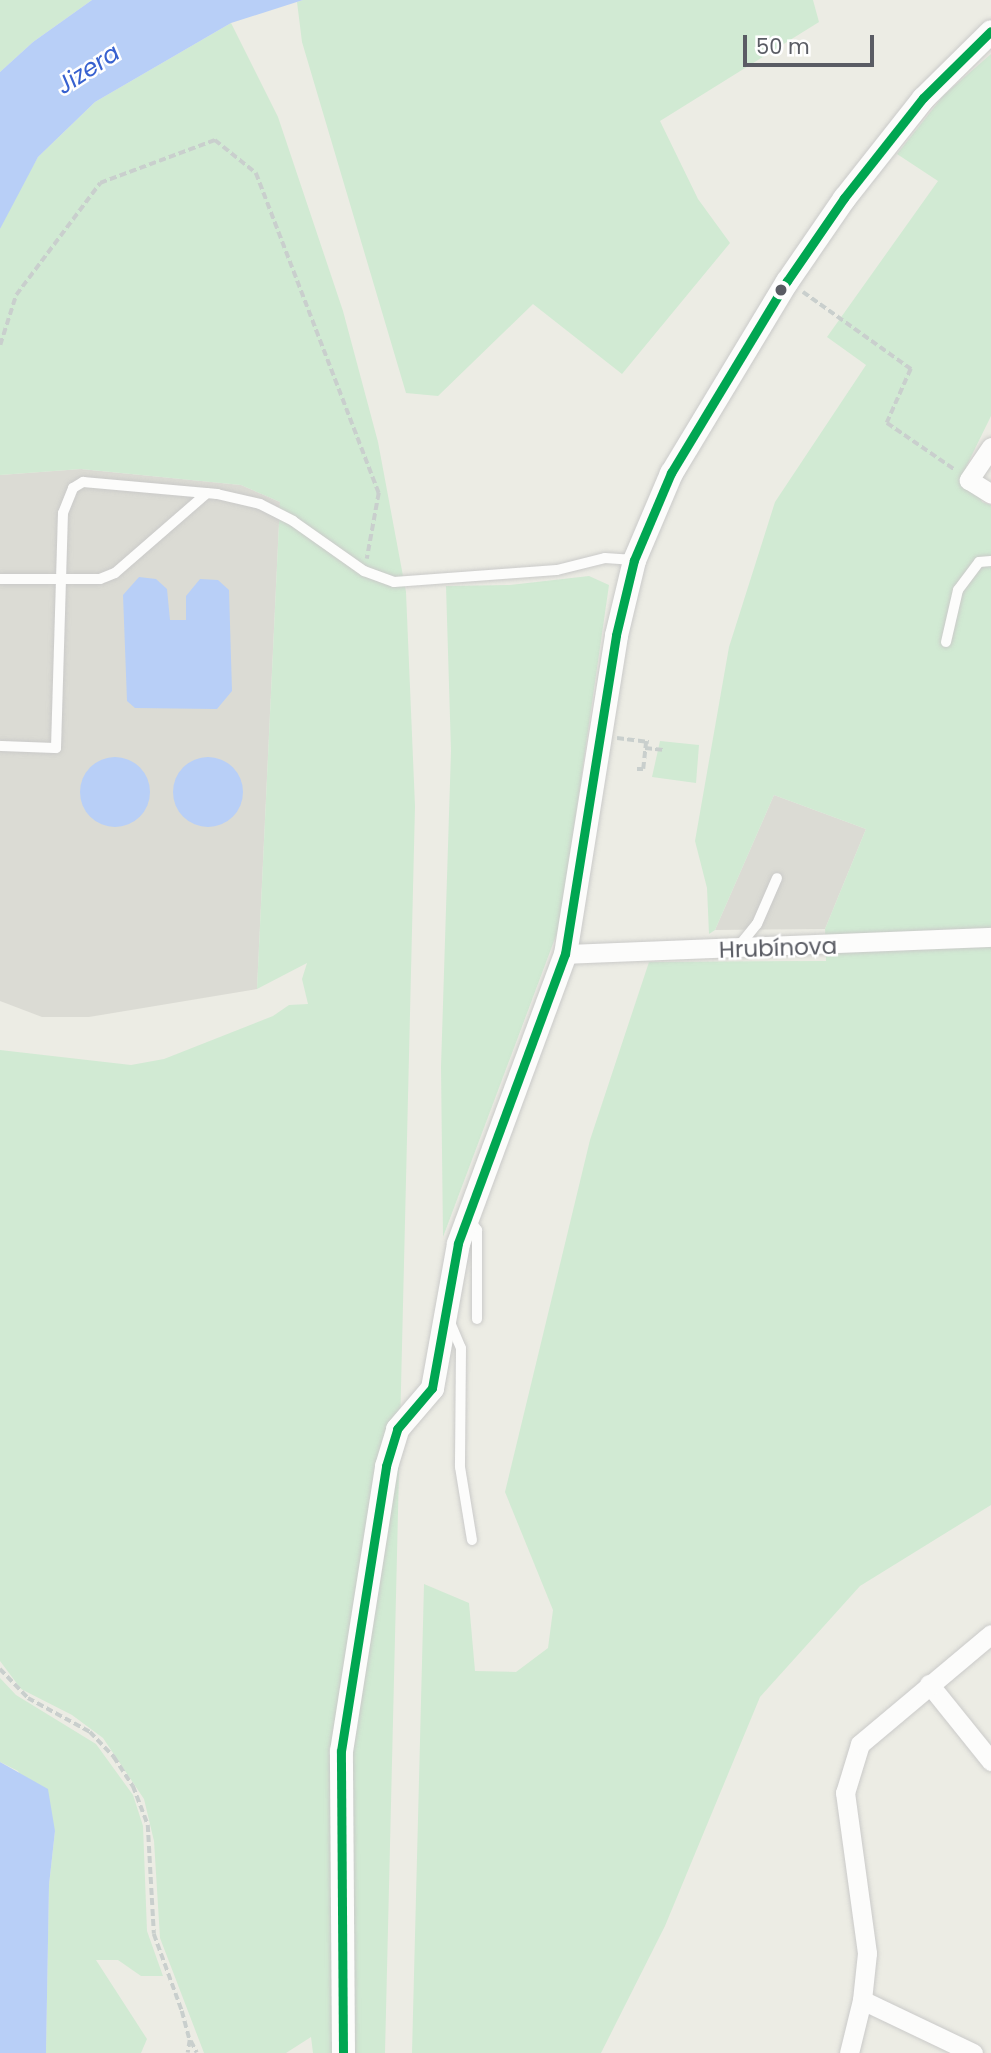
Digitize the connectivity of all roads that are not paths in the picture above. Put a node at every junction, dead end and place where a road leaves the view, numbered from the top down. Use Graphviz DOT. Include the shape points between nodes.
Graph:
graph roads {
  1 [pos="991,31"];
  2 [pos="991,447"];
  3 [pos="207,493"];
  4 [pos="991,494"];
  5 [pos="634,560"];
  6 [pos="991,561"];
  7 [pos="58,577"];
  8 [pos="0,579"];
  9 [pos="946,642"];
  10 [pos="0,746"];
  11 [pos="777,878"];
  12 [pos="991,937"];
  13 [pos="736,949"];
  14 [pos="565,954"];
  15 [pos="467,1216"];
  16 [pos="445,1310"];
  17 [pos="477,1319"];
  18 [pos="471,1541"];
  19 [pos="991,1633"];
  20 [pos="929,1684"];
  21 [pos="991,1761"];
  22 [pos="862,2000"];
  23 [pos="343,2053"];
  24 [pos="849,2053"];
  25 [pos="973,2053"];
  1 -- 5 [label="street" via="923,98 844,198 787,281 671,473"];
  2 -- 4 [label="street" via="969,480"];
  3 -- 5 [label="lane" via="271,510 364,571 394,582 416,584 557,570 605,558"];
  3 -- 7 [label="lane" via="115,573 100,579"];
  3 -- 7 [label="lane" via="83,482 73,488 63,513"];
  5 -- 14 [label="street" via="616,635"];
  6 -- 9 [label="lane" via="979,562 958,590"];
  7 -- 8 [label="lane"];
  7 -- 10 [label="lane" via="57,748"];
  11 -- 13 [label="lane" via="757,924"];
  12 -- 13 [label="street, Hrubínova"];
  13 -- 14 [label="street, Hrubínova"];
  14 -- 15 [label="street"];
  15 -- 16 [label="street"];
  15 -- 17 [label="lane" via="477,1230"];
  16 -- 18 [label="lane" via="461,1348 460,1467"];
  16 -- 23 [label="street" via="432,1388 397,1429 389,1455 349,1683 341,1751"];
  19 -- 20 [label="street"];
  20 -- 21 [label="street"];
  20 -- 22 [label="street" via="860,1744 845,1793 865,1933"];
  22 -- 24 [label="street"];
  22 -- 25 [label="street"];
}
